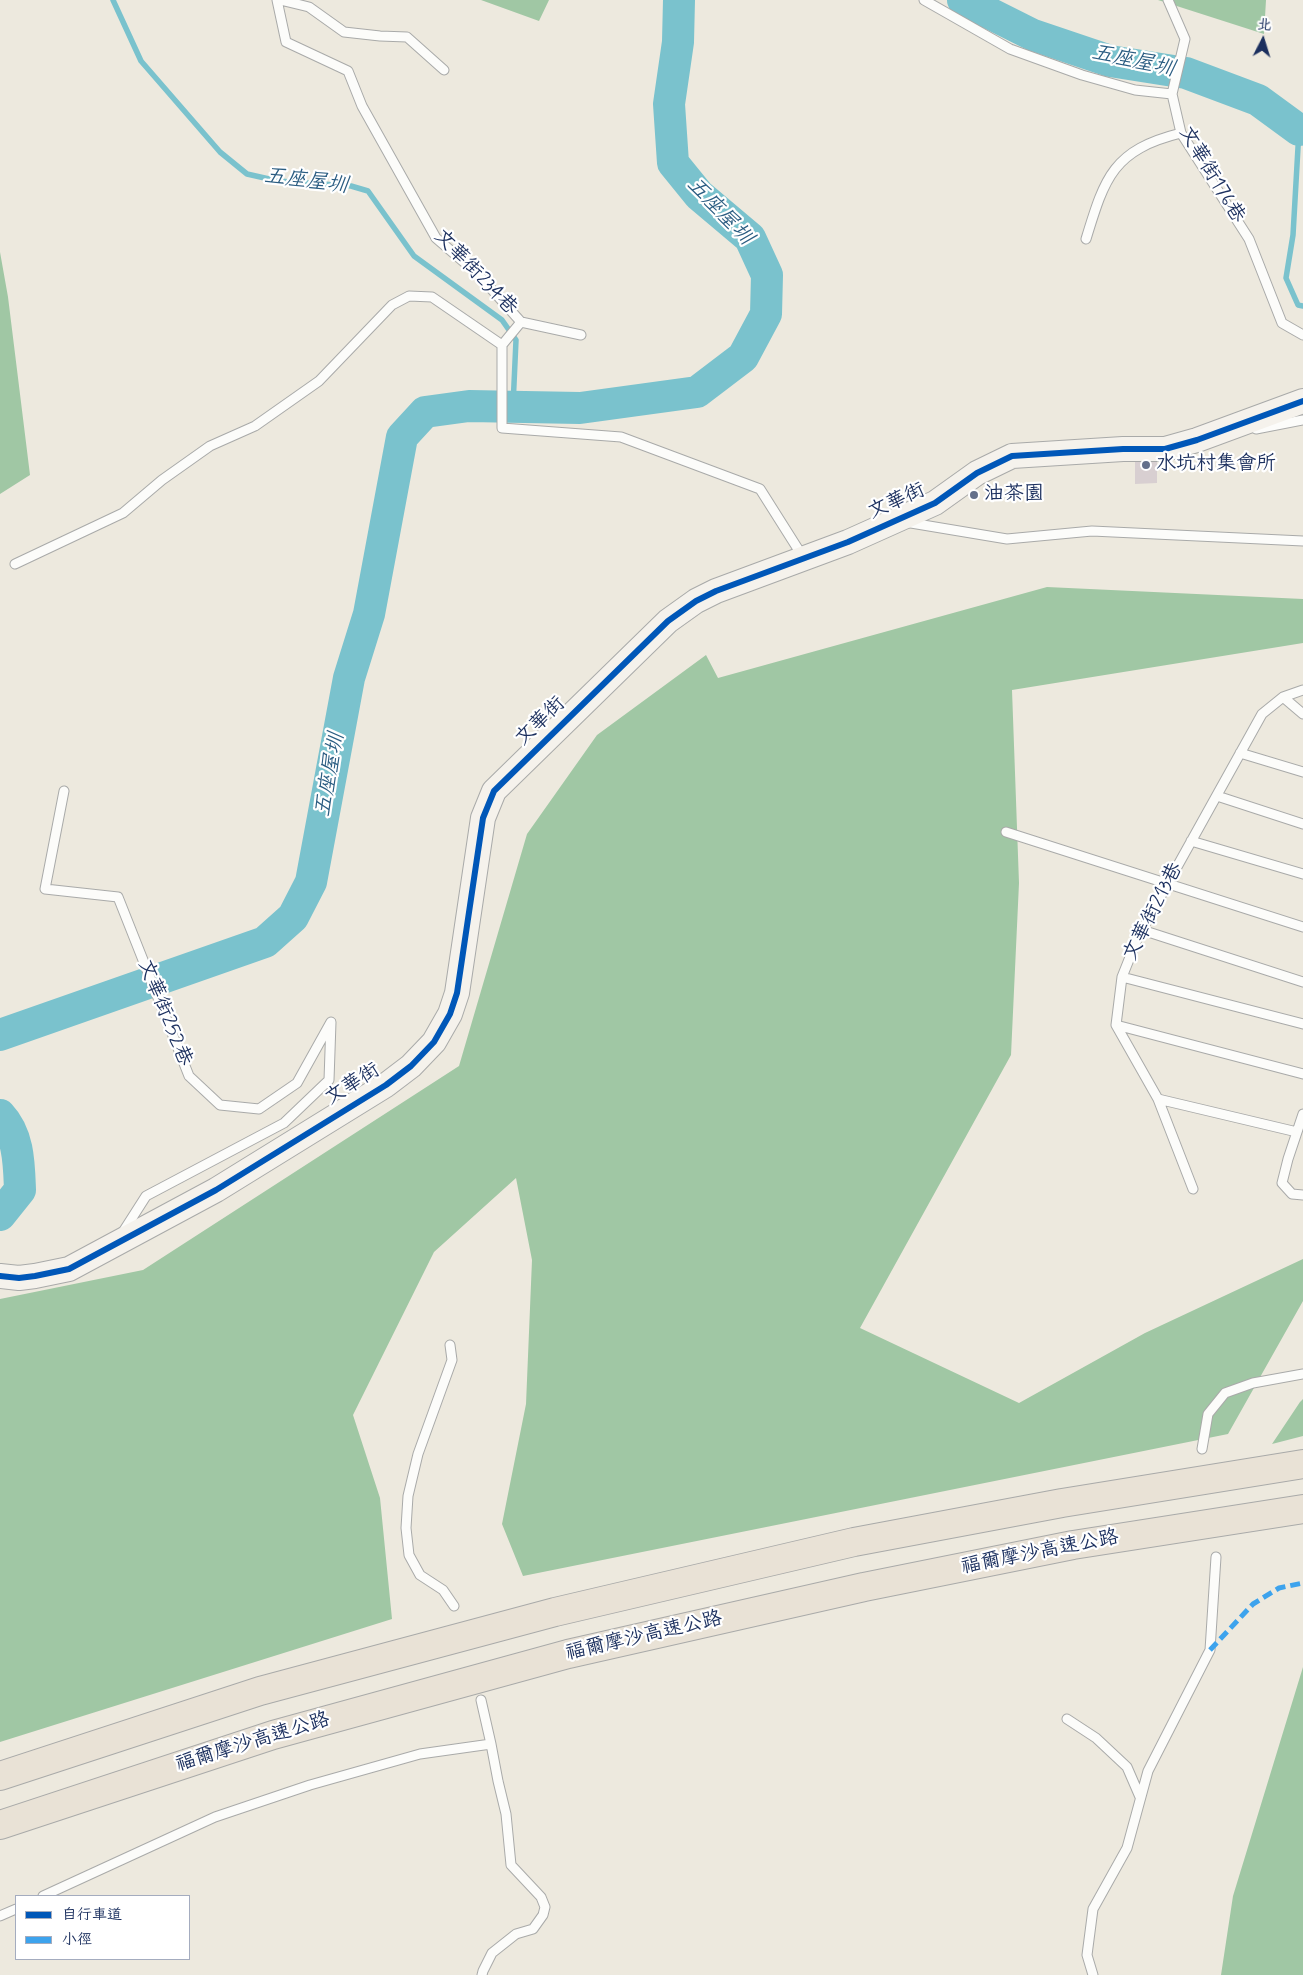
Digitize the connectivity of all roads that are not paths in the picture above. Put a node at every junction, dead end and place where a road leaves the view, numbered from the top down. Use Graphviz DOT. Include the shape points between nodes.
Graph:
graph roads {
  1 [pos="279,0"];
  2 [pos="924,0"];
  3 [pos="1168,0"];
  4 [pos="444,70"];
  5 [pos="1172,94"];
  6 [pos="1181,133"];
  7 [pos="1086,239"];
  8 [pos="519,324"];
  9 [pos="581,335"];
  10 [pos="1303,335"];
  11 [pos="502,345"];
  12 [pos="1303,401"];
  13 [pos="1303,420"];
  14 [pos="1197,440"];
  15 [pos="895,521"];
  16 [pos="1303,542"];
  17 [pos="805,559"];
  18 [pos="14,564"];
  19 [pos="1303,690"];
  20 [pos="1283,697"];
  21 [pos="1303,714"];
  22 [pos="1240,754"];
  23 [pos="1303,772"];
  24 [pos="64,791"];
  25 [pos="1217,796"];
  26 [pos="1303,824"];
  27 [pos="1006,832"];
  28 [pos="1191,840"];
  29 [pos="1303,874"];
  30 [pos="1168,884"];
  31 [pos="1303,927"];
  32 [pos="1142,930"];
  33 [pos="1122,978"];
  34 [pos="1303,982"];
  35 [pos="1303,1024"];
  36 [pos="1116,1025"];
  37 [pos="1303,1074"];
  38 [pos="1158,1099"];
  39 [pos="1303,1114"];
  40 [pos="1297,1132"];
  41 [pos="1193,1189"];
  42 [pos="1303,1195"];
  43 [pos="117,1243"];
  44 [pos="0,1276"];
  45 [pos="450,1344"];
  46 [pos="1303,1374"];
  47 [pos="1202,1449"];
  48 [pos="1303,1464"];
  49 [pos="1303,1509"];
  50 [pos="1216,1557"];
  51 [pos="454,1606"];
  52 [pos="481,1700"];
  53 [pos="1067,1719"];
  54 [pos="491,1744"];
  55 [pos="0,1776"];
  56 [pos="1140,1797"];
  57 [pos="0,1825"];
  58 [pos="45,1895"];
  59 [pos="15,1909"];
  60 [pos="0,1916"];
  61 [pos="482,1975"];
  62 [pos="1093,1975"];
  1 -- 4 [label="lane" via="309,7 344,32 407,37"];
  1 -- 8 [label="lane, 文華街234巷" via="286,42 348,71 362,106 436,238 478,274"];
  2 -- 5 [label="lane" via="1010,49 1135,90"];
  3 -- 5 [label="lane, 文華街176巷" via="1185,39"];
  5 -- 6 [label="lane, 文華街176巷"];
  6 -- 7 [label="lane" via="1136,150 1117,165 1102,189"];
  6 -- 10 [label="lane, 文華街176巷" via="1249,239 1282,322"];
  8 -- 9 [label="lane"];
  8 -- 11 [label="lane, 文華街234巷"];
  11 -- 17 [label="lane, 文華街234巷" via="502,428 621,437 760,490"];
  11 -- 18 [label="lane" via="432,297 409,296 392,305 319,381 255,426 210,446 123,513"];
  12 -- 14 [label="street, 文華街"];
  13 -- 14 [label="lane"];
  14 -- 15 [label="street, 文華街" via="1165,449 1012,456 977,473 935,503"];
  15 -- 16 [label="lane" via="1006,539 1092,531"];
  15 -- 17 [label="street, 文華街"];
  17 -- 43 [label="street, 文華街" via="716,591 668,621 494,791 483,818 457,993 450,1014 423,1054 386,1084 224,1185"];
  19 -- 20 [label="lane, 文華街213巷"];
  20 -- 21 [label="lane"];
  20 -- 22 [label="lane, 文華街213巷" via="1262,714"];
  22 -- 23 [label="lane"];
  22 -- 25 [label="lane, 文華街213巷"];
  24 -- 43 [label="lane, 文華街252巷" via="45,889 118,897 189,1076 220,1106 259,1109 297,1083 331,1022 328,1080 284,1123 146,1196"];
  25 -- 26 [label="lane"];
  25 -- 28 [label="lane, 文華街213巷"];
  27 -- 30 [label="lane"];
  28 -- 29 [label="lane"];
  28 -- 30 [label="lane, 文華街213巷"];
  30 -- 31 [label="lane"];
  30 -- 32 [label="lane, 文華街213巷"];
  32 -- 33 [label="lane, 文華街213巷"];
  32 -- 34 [label="lane"];
  33 -- 35 [label="lane"];
  33 -- 36 [label="lane, 文華街213巷"];
  36 -- 37 [label="lane"];
  36 -- 38 [label="lane"];
  38 -- 40 [label="lane"];
  38 -- 41 [label="lane"];
  39 -- 40 [label="lane"];
  40 -- 42 [label="lane" via="1282,1183 1292,1194"];
  43 -- 44 [label="street, 文華街" via="68,1269 19,1278"];
  45 -- 51 [label="lane" via="452,1360 418,1454 408,1496 406,1528 409,1555 420,1575 443,1590"];
  46 -- 47 [label="lane" via="1253,1383 1225,1393 1208,1414"];
  48 -- 55 [label="highway" via="1062,1503 854,1542 554,1612 260,1691"];
  49 -- 57 [label="highway, 福爾摩沙高速公路" via="988,1562 568,1654 273,1735"];
  50 -- 56 [label="lane" via="1210,1650 1148,1771"];
  52 -- 54 [label="lane"];
  53 -- 56 [label="lane" via="1096,1738 1127,1767"];
  54 -- 58 [label="lane" via="420,1754 215,1817"];
  54 -- 61 [label="lane" via="506,1814 511,1865 541,1897 545,1907 534,1929 516,1934 492,1952"];
  56 -- 62 [label="lane" via="1127,1848 1094,1909 1087,1955"];
  59 -- 60 [label="lane"];
}
